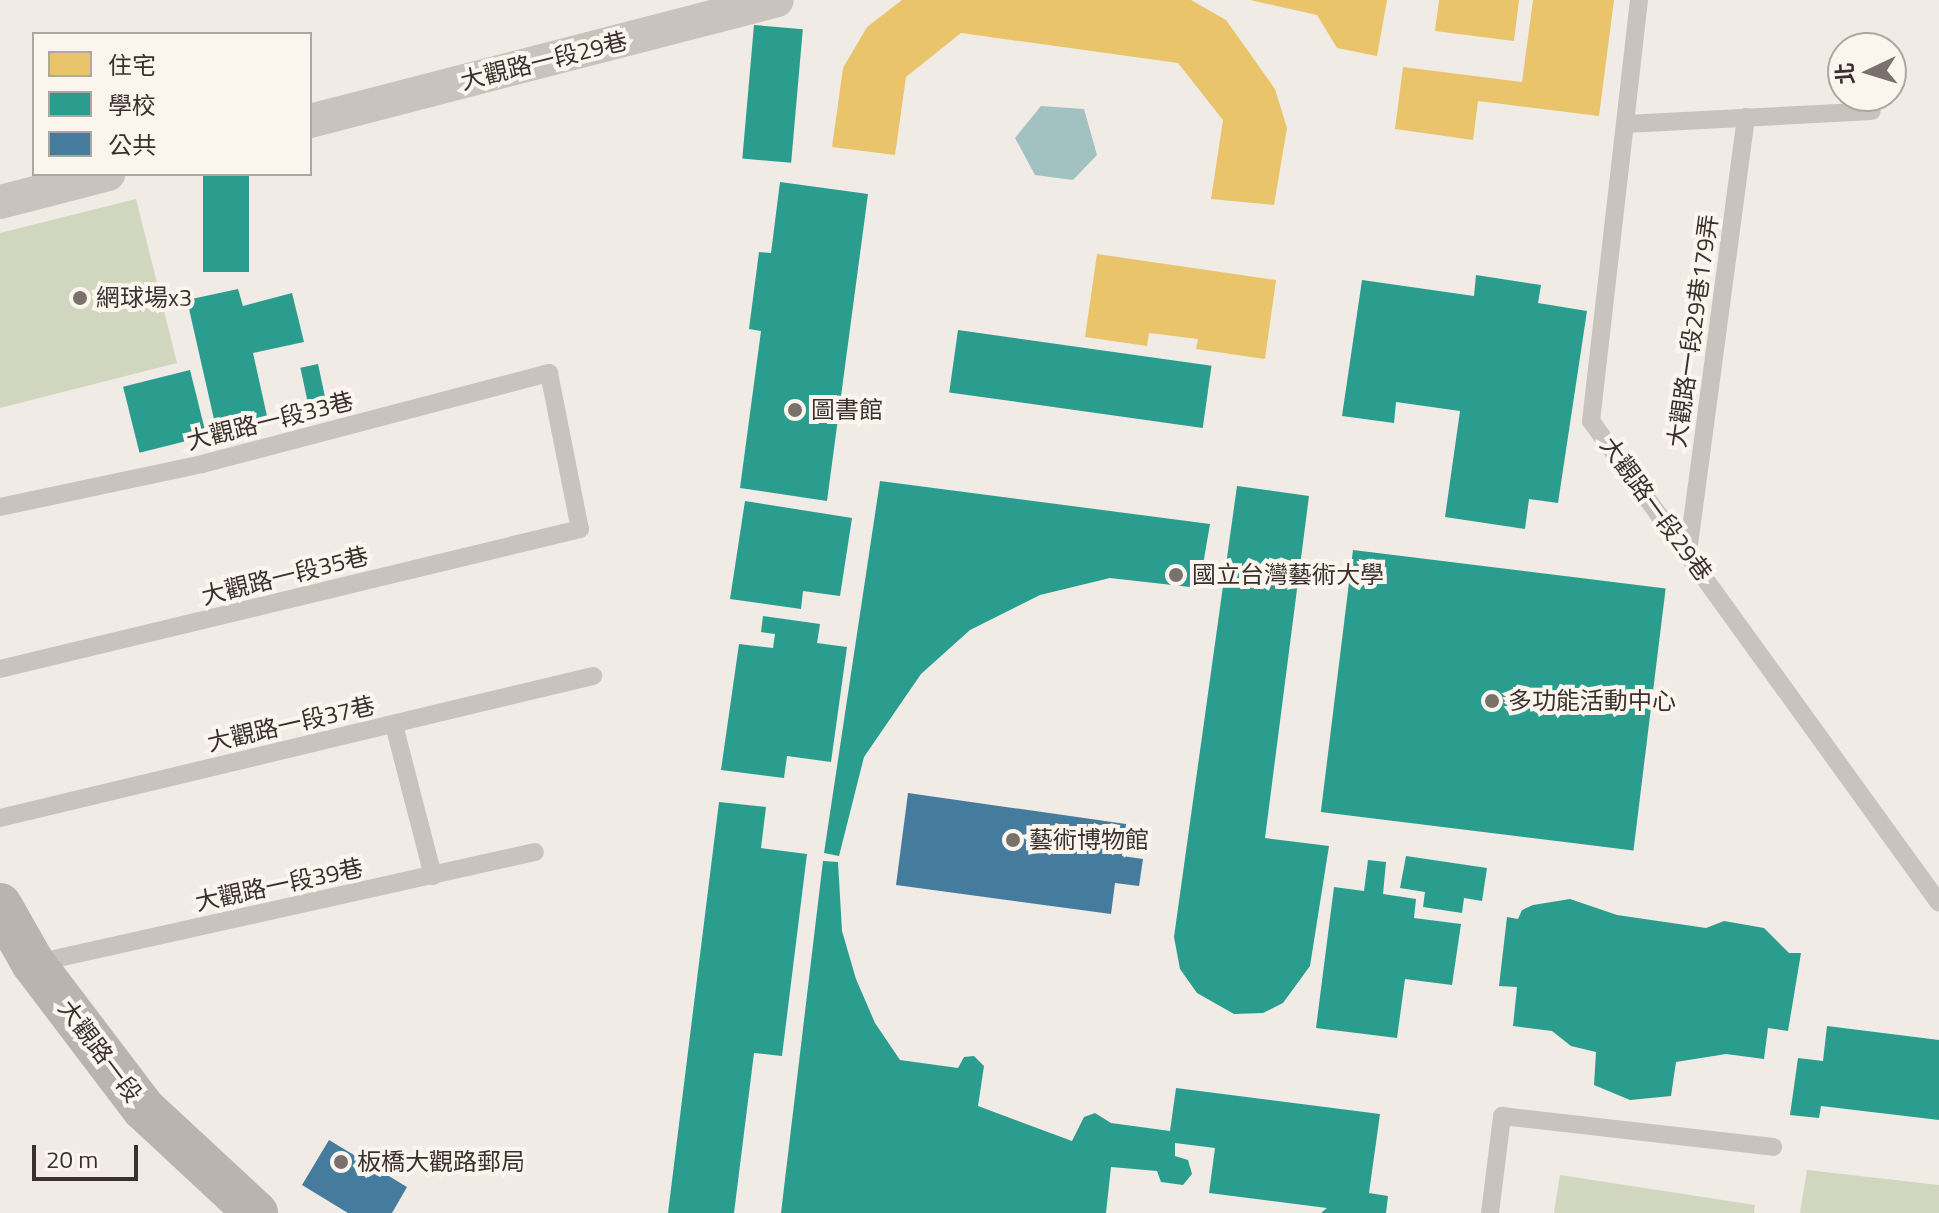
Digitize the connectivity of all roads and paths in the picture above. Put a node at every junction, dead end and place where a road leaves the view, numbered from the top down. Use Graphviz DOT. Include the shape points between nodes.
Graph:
graph roads {
  1 [pos="777,0"];
  2 [pos="1639,0"];
  3 [pos="1851,112"];
  4 [pos="1746,117"];
  5 [pos="312,120"];
  6 [pos="1626,124"];
  7 [pos="100,176"];
  8 [pos="0,202"];
  9 [pos="0,507"];
  10 [pos="580,529"];
  11 [pos="1688,552"];
  12 [pos="0,669"];
  13 [pos="593,676"];
  14 [pos="394,725"];
  15 [pos="0,818"];
  16 [pos="535,852"];
  17 [pos="433,876"];
  18 [pos="1939,903"];
  19 [pos="0,905"];
  20 [pos="33,963"];
  21 [pos="1773,1147"];
  22 [pos="256,1213"];
  23 [pos="1490,1213"];
  1 -- 5 [label="street, 大觀路一段29巷"];
  2 -- 6 [label="lane, 大觀路一段29巷"];
  3 -- 4 [label="lane"];
  4 -- 6 [label="lane"];
  4 -- 11 [label="lane, 大觀路一段29巷179弄"];
  6 -- 11 [label="lane, 大觀路一段29巷" via="1591,421"];
  7 -- 8 [label="street"];
  9 -- 10 [label="lane, 大觀路一段33巷" via="202,464 549,373"];
  10 -- 12 [label="lane, 大觀路一段35巷"];
  11 -- 18 [label="lane, 大觀路一段29巷"];
  13 -- 14 [label="lane, 大觀路一段37巷"];
  14 -- 15 [label="lane, 大觀路一段37巷"];
  14 -- 17 [label="lane"];
  16 -- 17 [label="lane, 大觀路一段39巷"];
  17 -- 20 [label="lane, 大觀路一段39巷"];
  19 -- 20 [label="main road, 大觀路一段"];
  20 -- 22 [label="main road, 大觀路一段" via="144,1109"];
  21 -- 23 [label="lane" via="1502,1116"];
}
